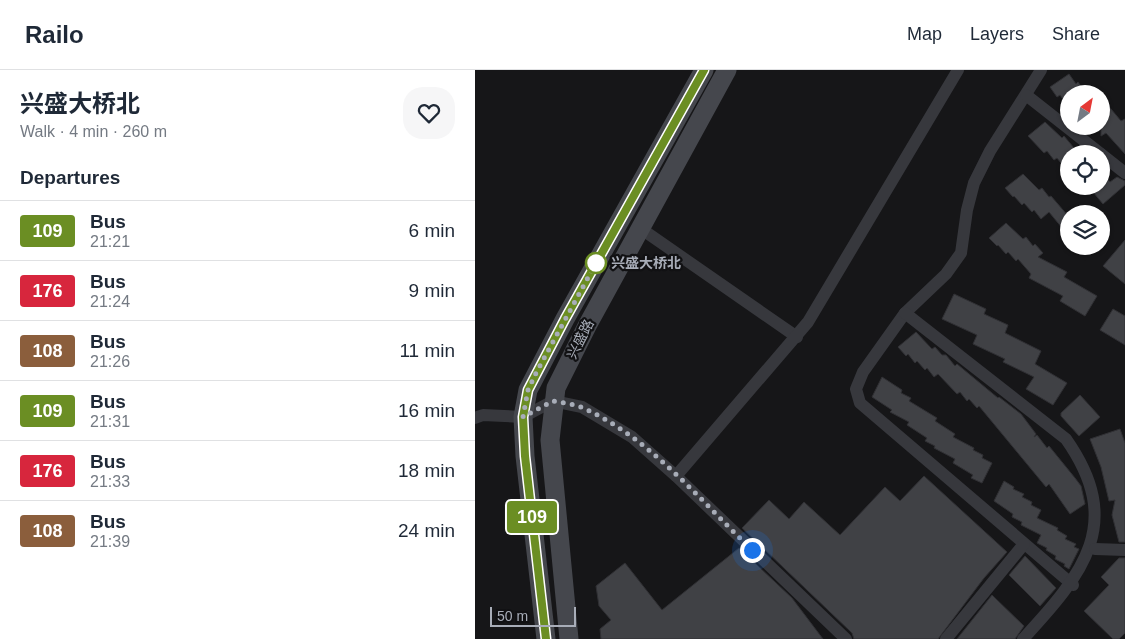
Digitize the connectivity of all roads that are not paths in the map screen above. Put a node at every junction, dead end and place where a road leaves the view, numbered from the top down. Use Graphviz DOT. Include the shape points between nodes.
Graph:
graph roads {
  1 [pos="704,70"];
  2 [pos="727,70"];
  3 [pos="958,70"];
  4 [pos="1041,70"];
  5 [pos="1025,95"];
  6 [pos="1089,145"];
  7 [pos="1110,161"];
  8 [pos="1125,173"];
  9 [pos="640,228"];
  10 [pos="905,313"];
  11 [pos="797,337"];
  12 [pos="553,401"];
  13 [pos="523,417"];
  14 [pos="475,418"];
  15 [pos="676,476"];
  16 [pos="1024,544"];
  17 [pos="1095,549"];
  18 [pos="1125,550"];
  19 [pos="1073,585"];
  20 [pos="546,639"];
  21 [pos="569,639"];
  22 [pos="846,639"];
  23 [pos="946,639"];
  24 [pos="1023,639"];
  1 -- 13 [label="street, 兴盛路" via="536,373 528,390"];
  2 -- 9 [label="street, 兴盛路"];
  3 -- 11 [label="street"];
  4 -- 5 [label="street"];
  5 -- 6 [label="street"];
  5 -- 10 [label="street" via="990,151 975,183 967,210 961,253 947,274"];
  7 -- 8 [label="street"];
  9 -- 11 [label="street"];
  9 -- 12 [label="street, 兴盛路" via="560,378"];
  10 -- 16 [label="street" via="863,372 856,390 860,404"];
  10 -- 17 [label="street" via="1045,421 1082,458 1097,487 1101,509"];
  11 -- 15 [label="street"];
  12 -- 13 [label="street"];
  12 -- 15 [label="street" via="582,408 609,422 632,437"];
  12 -- 21 [label="street, 兴盛路" via="552,471"];
  13 -- 14 [label="street" via="483,415"];
  13 -- 20 [label="street, 兴盛路"];
  15 -- 22 [label="street"];
  16 -- 19 [label="street"];
  16 -- 23 [label="street"];
  17 -- 18 [label="street"];
  17 -- 19 [label="street"];
  19 -- 24 [label="street"];
}
